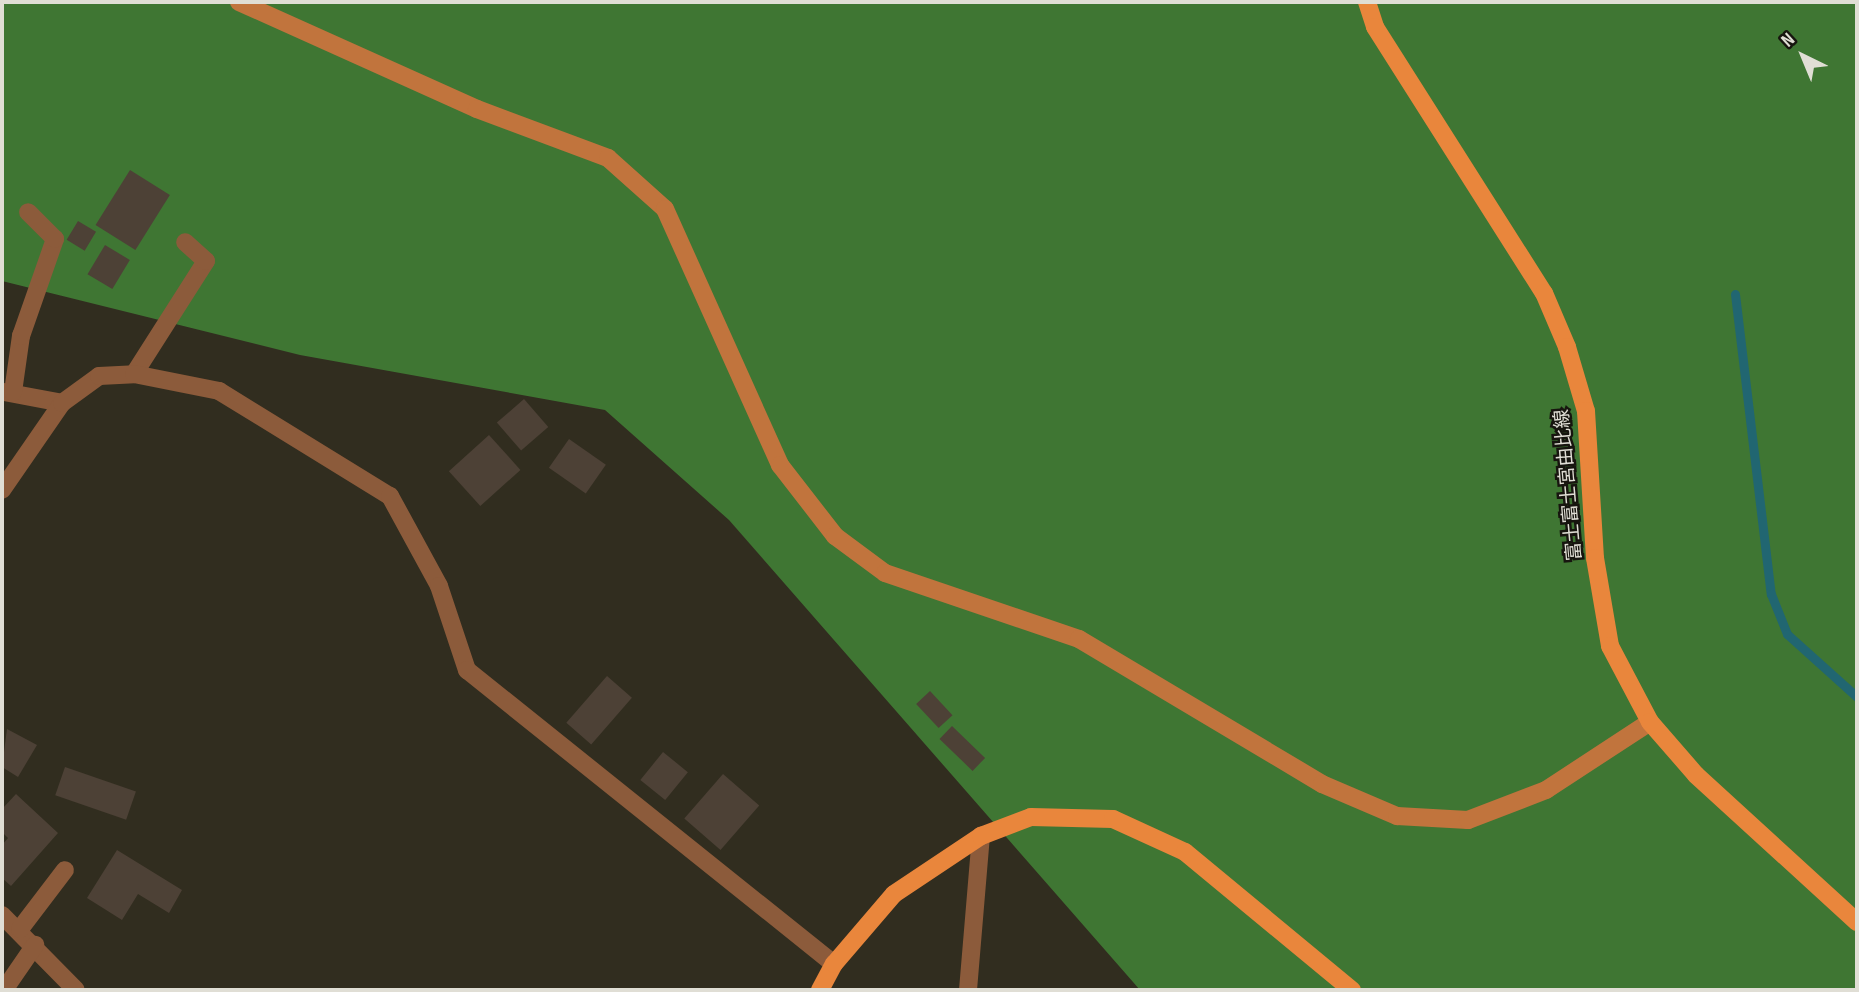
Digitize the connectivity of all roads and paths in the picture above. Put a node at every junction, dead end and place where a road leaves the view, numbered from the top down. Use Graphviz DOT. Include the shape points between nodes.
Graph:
graph roads {
  1 [pos="239,2"];
  2 [pos="1367,2"];
  3 [pos="28,212"];
  4 [pos="186,242"];
  5 [pos="134,374"];
  6 [pos="7,392"];
  7 [pos="62,403"];
  8 [pos="2,490"];
  9 [pos="1650,722"];
  10 [pos="981,836"];
  11 [pos="65,870"];
  12 [pos="2,915"];
  13 [pos="1857,922"];
  14 [pos="20,929"];
  15 [pos="35,945"];
  16 [pos="834,964"];
  17 [pos="4,990"];
  18 [pos="76,990"];
  19 [pos="820,990"];
  20 [pos="968,990"];
  21 [pos="1352,990"];
  1 -- 9 [label="street" via="477,109 608,158 665,209 780,465 835,536 885,573 1079,639 1322,784 1396,816 1468,820 1546,790"];
  2 -- 9 [label="main road, 富士富士宮由比線" via="1375,27 1544,293 1567,347 1586,411 1595,558 1610,646"];
  3 -- 6 [label="street" via="55,239"];
  4 -- 5 [label="street" via="206,261"];
  5 -- 7 [label="street" via="99,376"];
  5 -- 16 [label="street" via="219,391 390,496 439,586 467,670"];
  6 -- 7 [label="street"];
  7 -- 8 [label="street"];
  9 -- 13 [label="main road, 富士富士宮由比線" via="1696,775"];
  10 -- 16 [label="main road" via="894,894"];
  10 -- 20 [label="street"];
  10 -- 21 [label="main road" via="1031,817 1113,819 1185,852"];
  11 -- 14 [label="street"];
  12 -- 14 [label="street"];
  14 -- 15 [label="street"];
  15 -- 17 [label="street"];
  15 -- 18 [label="street"];
  16 -- 19 [label="main road"];
}
